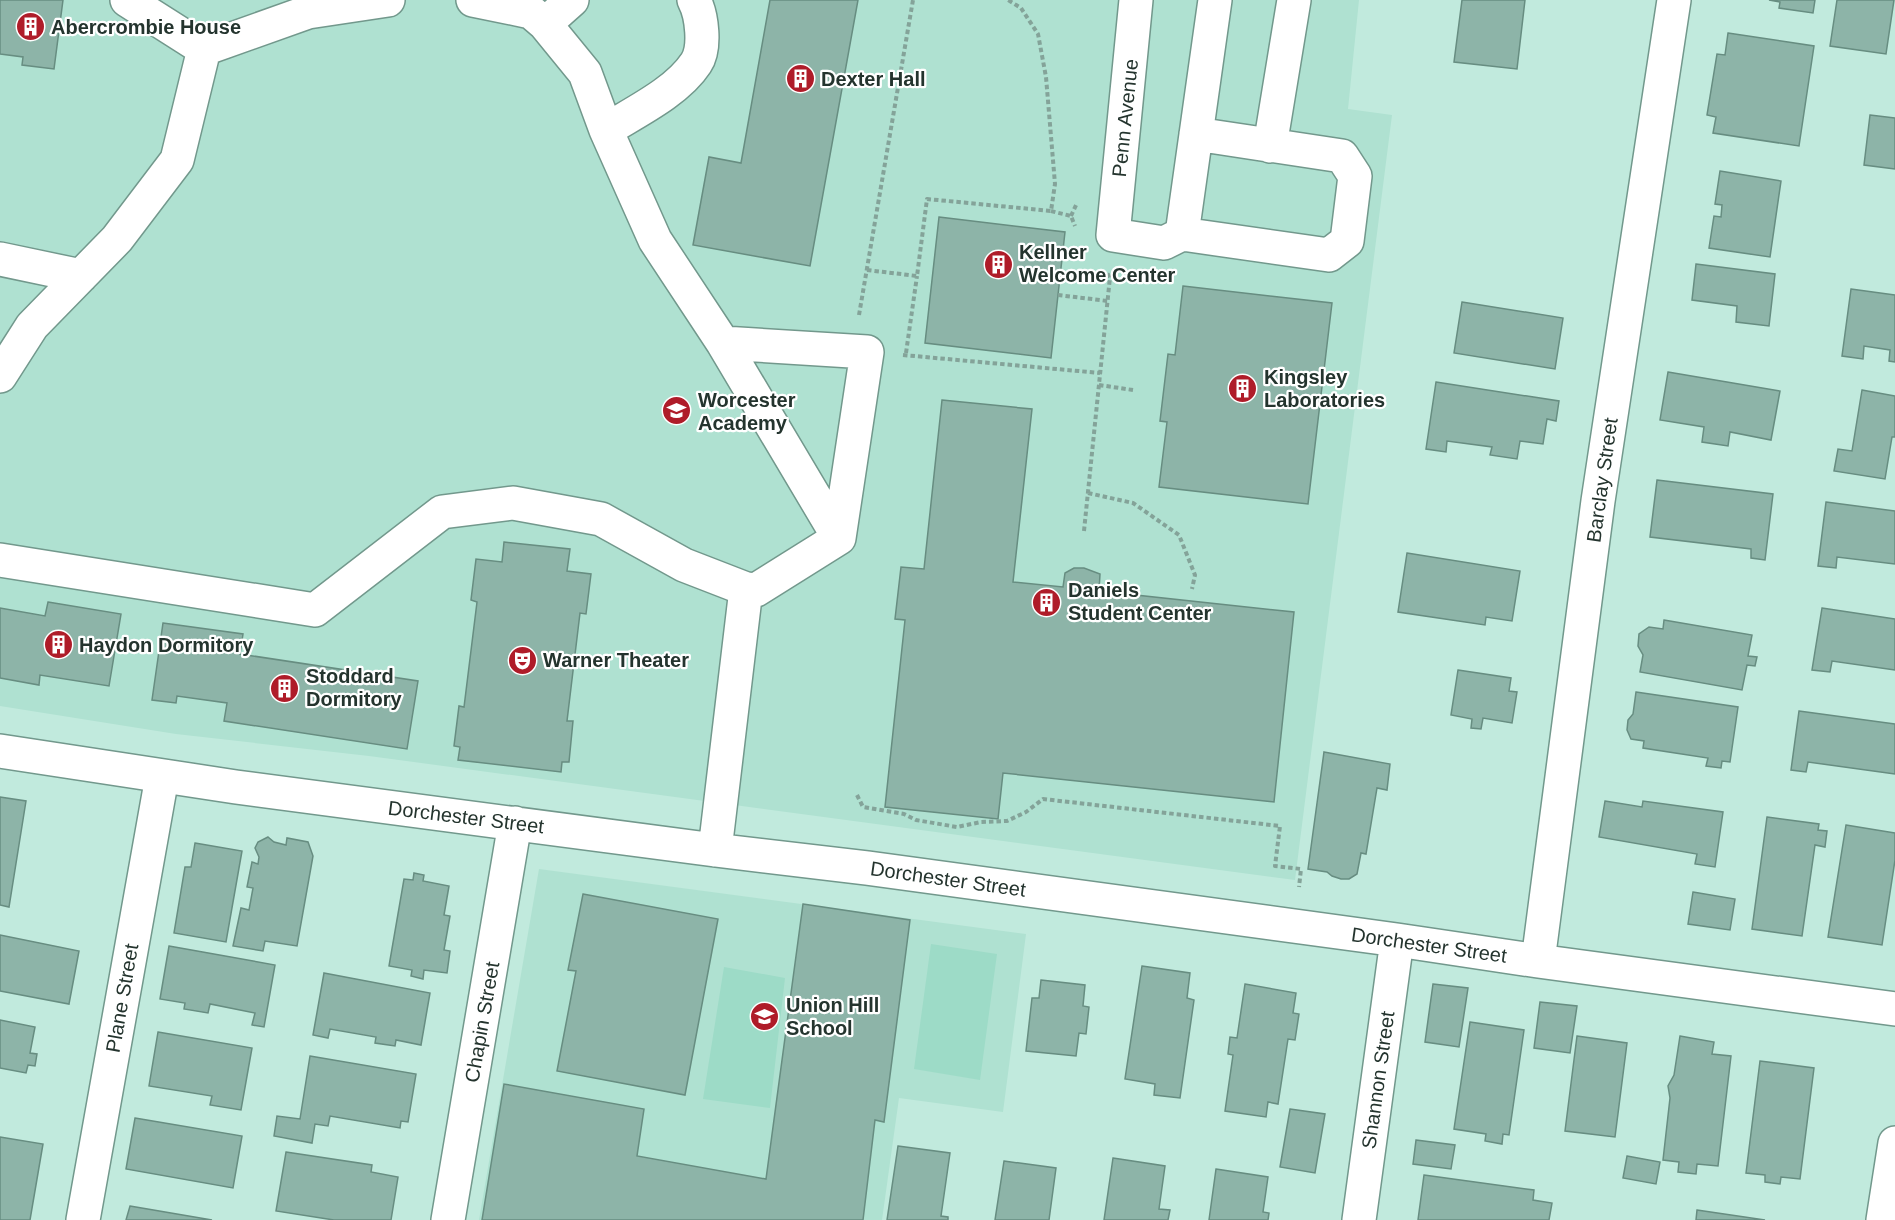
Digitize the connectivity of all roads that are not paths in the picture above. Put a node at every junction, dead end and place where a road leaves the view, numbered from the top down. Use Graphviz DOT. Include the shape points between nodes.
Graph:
graph roads {
  1 [pos="128,0"];
  2 [pos="388,0"];
  3 [pos="472,0"];
  4 [pos="572,0"];
  5 [pos="694,0"];
  6 [pos="1136,0"];
  7 [pos="1215,0"];
  8 [pos="1294,0"];
  9 [pos="1674,0"];
  10 [pos="545,24"];
  11 [pos="204,49"];
  12 [pos="606,130"];
  13 [pos="1196,134"];
  14 [pos="1270,146"];
  15 [pos="1182,234"];
  16 [pos="0,259"];
  17 [pos="81,276"];
  18 [pos="723,343"];
  19 [pos="0,376"];
  20 [pos="839,538"];
  21 [pos="0,560"];
  22 [pos="746,589"];
  23 [pos="0,751"];
  24 [pos="162,777"];
  25 [pos="515,823"];
  26 [pos="715,850"];
  27 [pos="1397,940"];
  28 [pos="1538,962"];
  29 [pos="1895,1008"];
  30 [pos="1895,1143"];
  31 [pos="83,1220"];
  32 [pos="448,1220"];
  33 [pos="1359,1220"];
  34 [pos="1883,1220"];
  1 -- 11 [label="street"];
  2 -- 11 [label="street" via="308,12"];
  3 -- 10 [label="street" via="531,12"];
  4 -- 10 [label="street"];
  5 -- 12 [label="street" via="700,12 702,35 698,61 680,82"];
  6 -- 15 [label="street, Penn Avenue" via="1113,235 1164,243"];
  7 -- 13 [label="street"];
  8 -- 14 [label="street"];
  9 -- 28 [label="street, Barclay Street" via="1598,501"];
  10 -- 12 [label="street" via="585,73"];
  11 -- 17 [label="street" via="177,160 117,239"];
  12 -- 18 [label="street" via="655,240"];
  13 -- 14 [label="street"];
  13 -- 15 [label="street"];
  14 -- 15 [label="street" via="1342,156 1355,176 1347,241 1329,255"];
  16 -- 17 [label="street"];
  17 -- 19 [label="street" via="32,326"];
  18 -- 20 [label="street"];
  18 -- 20 [label="street" via="860,351"];
  20 -- 22 [label="street" via="756,590"];
  21 -- 22 [label="street" via="315,610 442,512 513,503 601,519 684,565"];
  22 -- 26 [label="street"];
  23 -- 24 [label="street, Dorchester Street"];
  24 -- 25 [label="street, Dorchester Street"];
  24 -- 31 [label="street, Plane Street"];
  25 -- 26 [label="street, Dorchester Street"];
  25 -- 32 [label="street, Chapin Street"];
  26 -- 27 [label="street, Dorchester Street"];
  27 -- 28 [label="street, Dorchester Street"];
  27 -- 33 [label="street, Shannon Street"];
  28 -- 29 [label="street, Dorchester Street"];
  30 -- 34 [label="street"];
}
